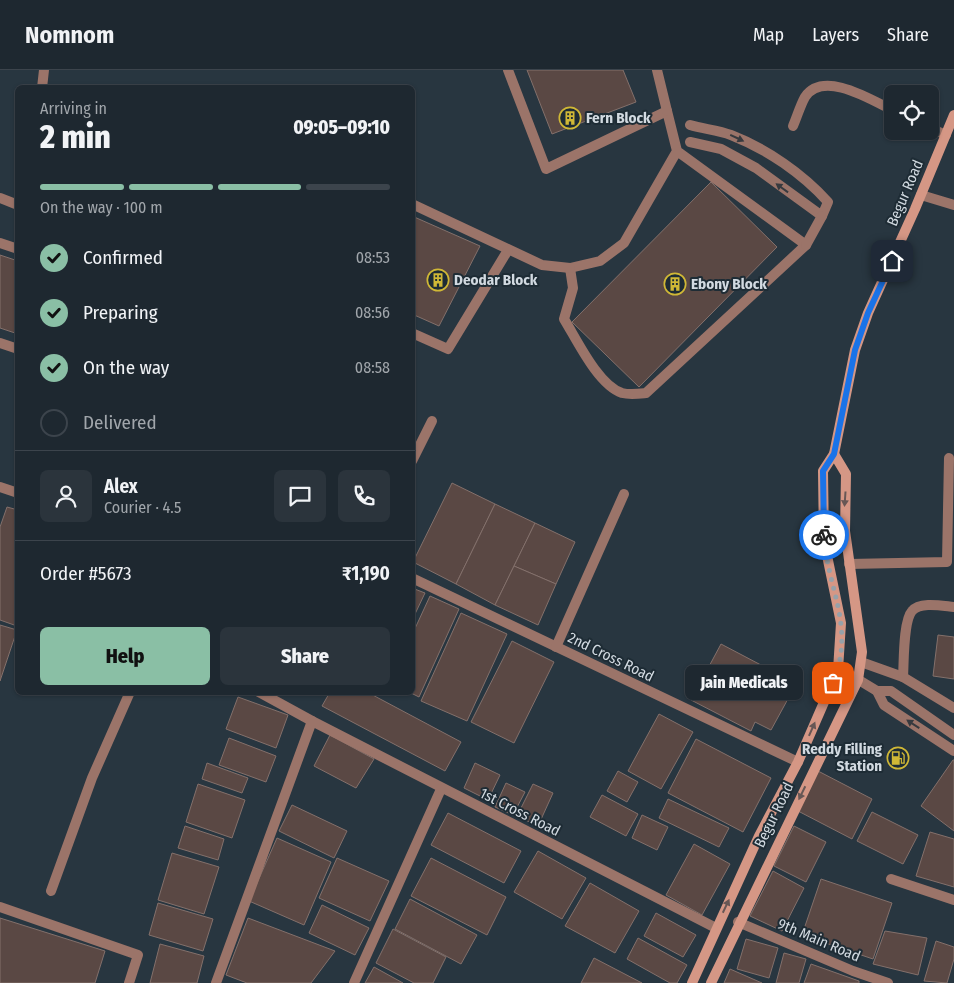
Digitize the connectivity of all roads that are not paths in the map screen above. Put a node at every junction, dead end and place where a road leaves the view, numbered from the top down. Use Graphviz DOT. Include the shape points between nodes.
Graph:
graph roads {
  1 [pos="44,70"];
  2 [pos="508,70"];
  3 [pos="657,70"];
  4 [pos="42,85"];
  5 [pos="884,106"];
  6 [pos="667,111"];
  7 [pos="954,116"];
  8 [pos="690,125"];
  9 [pos="793,126"];
  10 [pos="939,132"];
  11 [pos="946,135"];
  12 [pos="690,142"];
  13 [pos="677,151"];
  14 [pos="921,195"];
  15 [pos="0,198"];
  16 [pos="15,204"];
  17 [pos="415,205"];
  18 [pos="954,205"];
  19 [pos="822,216"];
  20 [pos="0,243"];
  21 [pos="806,244"];
  22 [pos="15,248"];
  23 [pos="508,250"];
  24 [pos="570,268"];
  25 [pos="415,335"];
  26 [pos="0,343"];
  27 [pos="15,348"];
  28 [pos="432,421"];
  29 [pos="834,454"];
  30 [pos="415,455"];
  31 [pos="949,458"];
  32 [pos="0,487"];
  33 [pos="15,492"];
  34 [pos="624,494"];
  35 [pos="849,564"];
  36 [pos="415,579"];
  37 [pos="954,607"];
  38 [pos="556,647"];
  39 [pos="860,662"];
  40 [pos="839,668"];
  41 [pos="903,678"];
  42 [pos="858,680"];
  43 [pos="877,691"];
  44 [pos="129,695"];
  45 [pos="264,695"];
  46 [pos="954,708"];
  47 [pos="312,721"];
  48 [pos="954,735"];
  49 [pos="954,751"];
  50 [pos="798,762"];
  51 [pos="441,789"];
  52 [pos="891,880"];
  53 [pos="51,891"];
  54 [pos="954,900"];
  55 [pos="0,907"];
  56 [pos="738,922"];
  57 [pos="716,928"];
  58 [pos="129,983"];
  59 [pos="216,983"];
  60 [pos="354,983"];
  61 [pos="692,983"];
  62 [pos="710,983"];
  63 [pos="888,983"];
  1 -- 4 [label="street"];
  2 -- 6 [label="street" via="546,169"];
  3 -- 6 [label="street"];
  5 -- 9 [label="street" via="842,86 828,83 813,87 805,96"];
  6 -- 13 [label="street"];
  7 -- 11 [label="main road, Begur Road"];
  8 -- 19 [label="street, one-way" via="730,135 771,155 801,176 828,202"];
  10 -- 11 [label="street"];
  11 -- 14 [label="main road, Begur Road"];
  19 -- 12 [label="street, one-way" via="756,168 721,149"];
  13 -- 21 [label="street"];
  13 -- 24 [label="street" via="624,243 600,261"];
  14 -- 18 [label="street"];
  14 -- 29 [label="main road, Begur Road" via="862,332"];
  15 -- 16 [label="street"];
  17 -- 23 [label="street"];
  19 -- 21 [label="street"];
  20 -- 22 [label="street"];
  21 -- 24 [label="street" via="646,393 632,395 603,380 564,319 573,288"];
  23 -- 24 [label="street" via="542,265"];
  23 -- 25 [label="street" via="448,349"];
  26 -- 27 [label="street"];
  28 -- 30 [label="street"];
  29 -- 35 [label="main road, Begur Road, one-way" via="846,474 844,514"];
  29 -- 40 [label="main road, Begur Road" via="823,471 823,521 841,623"];
  31 -- 35 [label="street" via="947,562"];
  32 -- 33 [label="street"];
  34 -- 38 [label="street"];
  35 -- 39 [label="main road, Begur Road" via="860,625"];
  36 -- 38 [label="street, 2nd Cross Road"];
  37 -- 41 [label="street" via="919,606 912,611 906,630"];
  38 -- 50 [label="street, 2nd Cross Road"];
  39 -- 41 [label="street"];
  39 -- 42 [label="main road, Begur Road"];
  40 -- 42 [label="street"];
  50 -- 40 [label="main road, Begur Road, one-way"];
  41 -- 46 [label="street"];
  42 -- 43 [label="street"];
  42 -- 56 [label="main road, Begur Road, one-way"];
  43 -- 48 [label="street" via="891,692"];
  49 -- 43 [label="street, one-way" via="884,705"];
  44 -- 53 [label="street" via="92,778"];
  45 -- 47 [label="street, 1st Cross Road"];
  47 -- 51 [label="street, 1st Cross Road"];
  47 -- 59 [label="street"];
  57 -- 50 [label="main road, Begur Road, one-way"];
  51 -- 57 [label="street, 1st Cross Road"];
  51 -- 60 [label="street"];
  52 -- 54 [label="street"];
  55 -- 58 [label="street" via="138,955"];
  56 -- 62 [label="main road, Begur Road"];
  56 -- 63 [label="street, 9th Main Road" via="853,972"];
  57 -- 61 [label="main road, Begur Road"];
}
